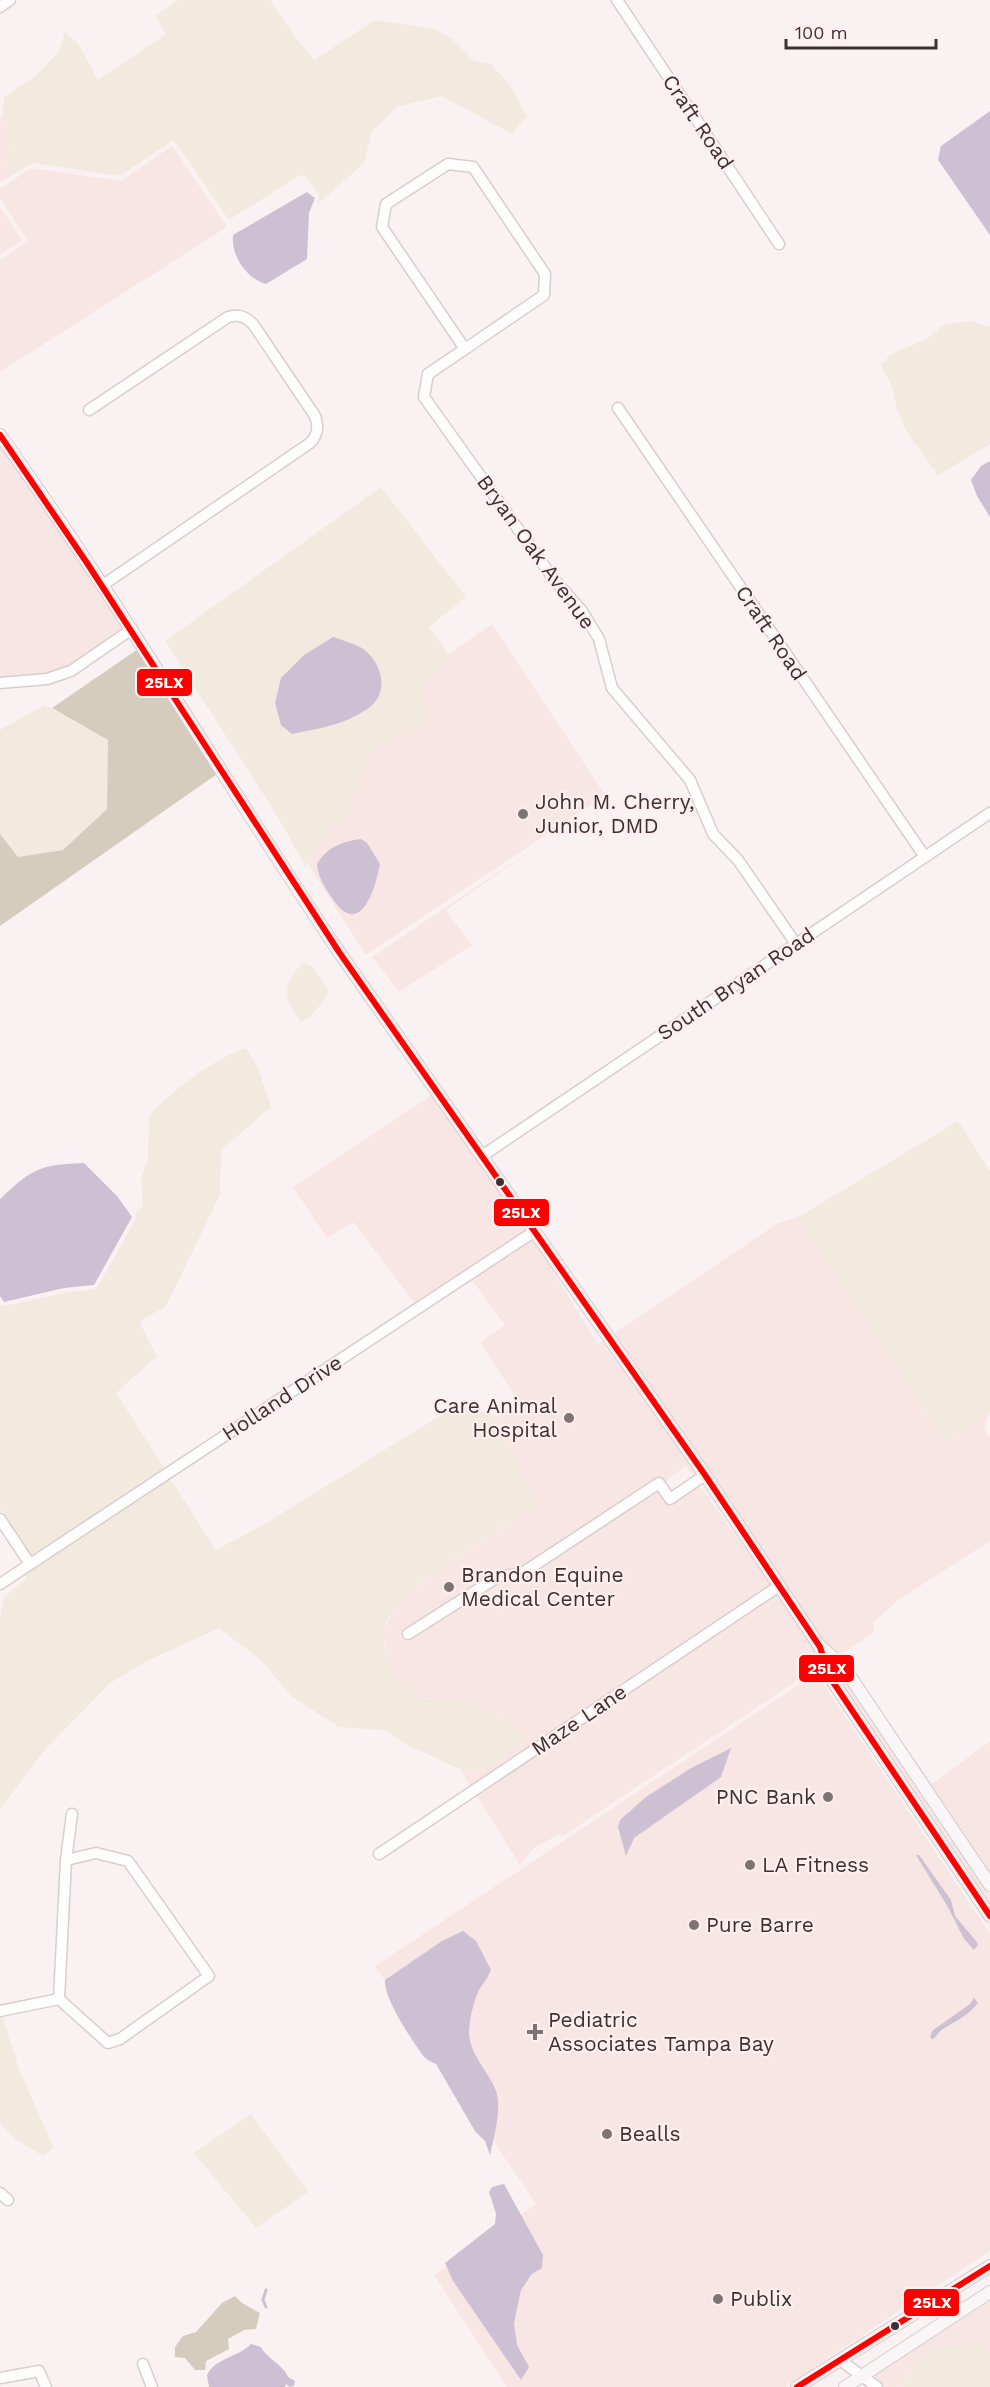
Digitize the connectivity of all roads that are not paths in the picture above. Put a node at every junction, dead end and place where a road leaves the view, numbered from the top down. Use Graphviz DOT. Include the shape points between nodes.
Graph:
graph roads {
  1 [pos="10,0"];
  2 [pos="617,0"];
  3 [pos="0,7"];
  4 [pos="779,244"];
  5 [pos="465,349"];
  6 [pos="618,408"];
  7 [pos="89,410"];
  8 [pos="0,435"];
  9 [pos="103,585"];
  10 [pos="132,629"];
  11 [pos="0,683"];
  12 [pos="989,816"];
  13 [pos="925,857"];
  14 [pos="796,944"];
  15 [pos="482,1156"];
  16 [pos="534,1231"];
  17 [pos="705,1475"];
  18 [pos="0,1519"];
  19 [pos="30,1564"];
  20 [pos="0,1584"];
  21 [pos="780,1586"];
  22 [pos="408,1634"];
  23 [pos="820,1647"];
  24 [pos="72,1814"];
  25 [pos="379,1854"];
  26 [pos="66,1860"];
  27 [pos="990,1885"];
  28 [pos="990,1916"];
  29 [pos="59,1999"];
  30 [pos="0,2011"];
  31 [pos="990,2266"];
  32 [pos="990,2292"];
  33 [pos="840,2360"];
  34 [pos="143,2364"];
  35 [pos="861,2376"];
  36 [pos="0,2378"];
  37 [pos="46,2387"];
  38 [pos="152,2387"];
  39 [pos="797,2387"];
  40 [pos="845,2387"];
  41 [pos="877,2387"];
  1 -- 3 [label="street"];
  2 -- 4 [label="street, Craft Road"];
  5 -- 5 [label="street, Bryan Oak Avenue" via="382,227 386,204 448,164 473,167 546,274 544,295"];
  5 -- 14 [label="street, Bryan Oak Avenue" via="428,374 424,397 552,578 582,611 599,639 612,688 690,780 713,834 738,860"];
  6 -- 13 [label="street, Craft Road"];
  7 -- 9 [label="street" via="234,315 253,324 318,423 310,443"];
  8 -- 9 [label="main road"];
  9 -- 10 [label="main road"];
  10 -- 11 [label="street" via="71,670 47,679"];
  10 -- 15 [label="main road" via="281,866"];
  12 -- 13 [label="street, South Bryan Road"];
  13 -- 14 [label="street, South Bryan Road"];
  14 -- 15 [label="street, South Bryan Road"];
  15 -- 16 [label="main road"];
  16 -- 17 [label="main road"];
  16 -- 19 [label="street, Holland Drive"];
  17 -- 21 [label="main road"];
  17 -- 22 [label="street" via="670,1499 659,1483 521,1574 499,1576"];
  18 -- 19 [label="street"];
  19 -- 20 [label="street, Holland Drive"];
  21 -- 23 [label="main road"];
  21 -- 25 [label="street, Maze Lane"];
  23 -- 27 [label="main road" via="843,1666"];
  23 -- 28 [label="main road" via="829,1676"];
  24 -- 26 [label="street"];
  26 -- 29 [label="street"];
  26 -- 29 [label="street" via="96,1853 128,1861 209,1977 120,2039 108,2043"];
  29 -- 30 [label="street"];
  31 -- 33 [label="main road"];
  32 -- 35 [label="main road"];
  33 -- 35 [label="street"];
  33 -- 39 [label="main road"];
  34 -- 38 [label="street"];
  35 -- 40 [label="main road"];
  35 -- 41 [label="street"];
  36 -- 37 [label="street" via="39,2371"];
}
